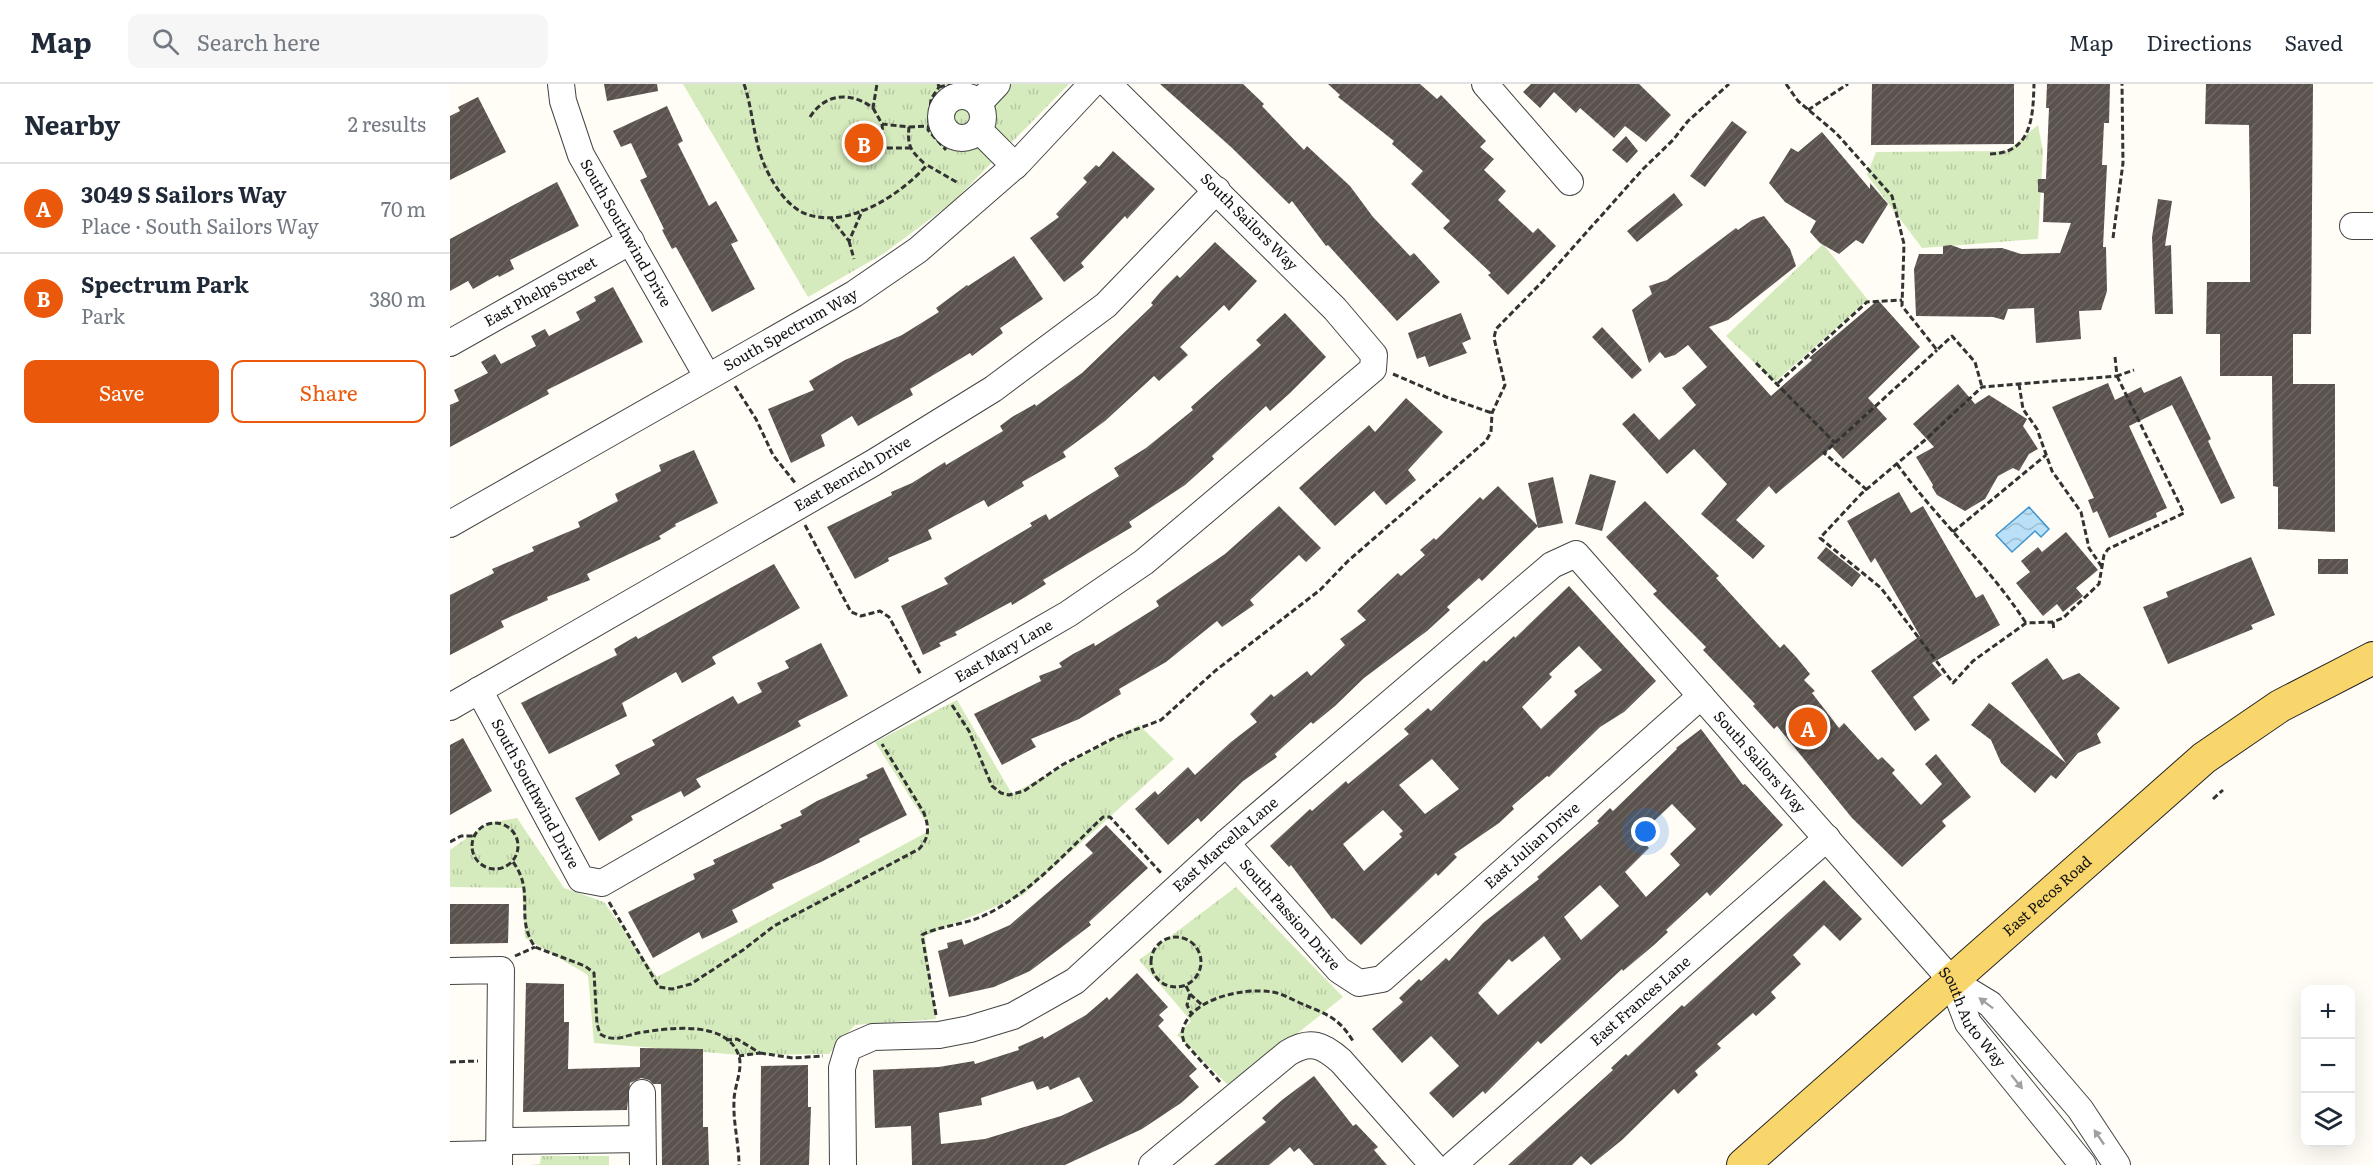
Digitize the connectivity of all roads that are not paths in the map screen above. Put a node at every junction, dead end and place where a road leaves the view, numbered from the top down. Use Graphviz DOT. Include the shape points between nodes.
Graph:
graph roads {
  1 [pos="561,84"];
  2 [pos="997,84"];
  3 [pos="1092,84"];
  4 [pos="1108,84"];
  5 [pos="1485,84"];
  6 [pos="979,103"];
  7 [pos="979,130"];
  8 [pos="1015,166"];
  9 [pos="1570,182"];
  10 [pos="1218,190"];
  11 [pos="631,241"];
  12 [pos="450,343"];
  13 [pos="1381,370"];
  14 [pos="707,376"];
  15 [pos="450,524"];
  16 [pos="1565,558"];
  17 [pos="2373,658"];
  18 [pos="479,690"];
  19 [pos="1701,696"];
  20 [pos="450,707"];
  21 [pos="1827,838"];
  22 [pos="1226,843"];
  23 [pos="605,891"];
  24 [pos="450,971"];
  25 [pos="1952,981"];
  26 [pos="1359,983"];
  27 [pos="642,1093"];
  28 [pos="642,1139"];
  29 [pos="500,1153"];
  30 [pos="450,1155"];
  31 [pos="643,1165"];
  32 [pos="843,1165"];
  33 [pos="1152,1165"];
  34 [pos="1433,1165"];
  35 [pos="1453,1165"];
  36 [pos="1743,1165"];
  37 [pos="2083,1165"];
  38 [pos="2117,1165"];
  1 -- 11 [label="street, South Southwind Drive" via="581,155"];
  2 -- 6 [label="street"];
  3 -- 8 [label="street, South Spectrum Way"];
  4 -- 10 [label="street, South Sailors Way"];
  5 -- 9 [label="street"];
  6 -- 7 [label="street" via="984,116"];
  6 -- 7 [label="street" via="967,96 954,98 944,106 942,119 947,131 960,138"];
  7 -- 8 [label="street"];
  8 -- 14 [label="street, South Spectrum Way" via="918,250 854,294"];
  10 -- 13 [label="street, South Sailors Way" via="1335,309 1374,355"];
  10 -- 18 [label="street, East Benrich Drive" via="1106,305 993,389 873,463"];
  11 -- 12 [label="street, East Phelps Street"];
  11 -- 14 [label="street, South Southwind Drive"];
  13 -- 23 [label="street, East Mary Lane" via="1144,562 1068,614"];
  14 -- 15 [label="street, South Spectrum Way"];
  16 -- 19 [label="street, South Sailors Way" via="1576,554"];
  16 -- 22 [label="street, East Marcella Lane" via="1552,565"];
  17 -- 25 [label="main road, East Pecos Road" via="2280,706 2204,758"];
  18 -- 20 [label="street, East Benrich Drive"];
  18 -- 23 [label="street, South Southwind Drive" via="581,879"];
  19 -- 21 [label="street, South Sailors Way"];
  19 -- 26 [label="street, East Julian Drive" via="1382,979"];
  21 -- 25 [label="street, South Sailors Way"];
  21 -- 35 [label="street, East Frances Lane"];
  22 -- 26 [label="street, South Passion Drive" via="1339,970"];
  22 -- 32 [label="street, East Marcella Lane" via="1102,960 1044,1001 1013,1016 970,1029 939,1035 873,1036 840,1052"];
  24 -- 29 [label="street" via="501,970"];
  25 -- 36 [label="main road, East Pecos Road"];
  25 -- 37 [label="street, South Auto Way, one-way" via="1968,1023"];
  38 -- 25 [label="street, South Auto Way, one-way" via="2080,1109 1990,1004"];
  27 -- 28 [label="street"];
  28 -- 29 [label="street"];
  28 -- 31 [label="street"];
  29 -- 30 [label="street"];
  33 -- 34 [label="street" via="1288,1053 1310,1044 1328,1049"];
}
